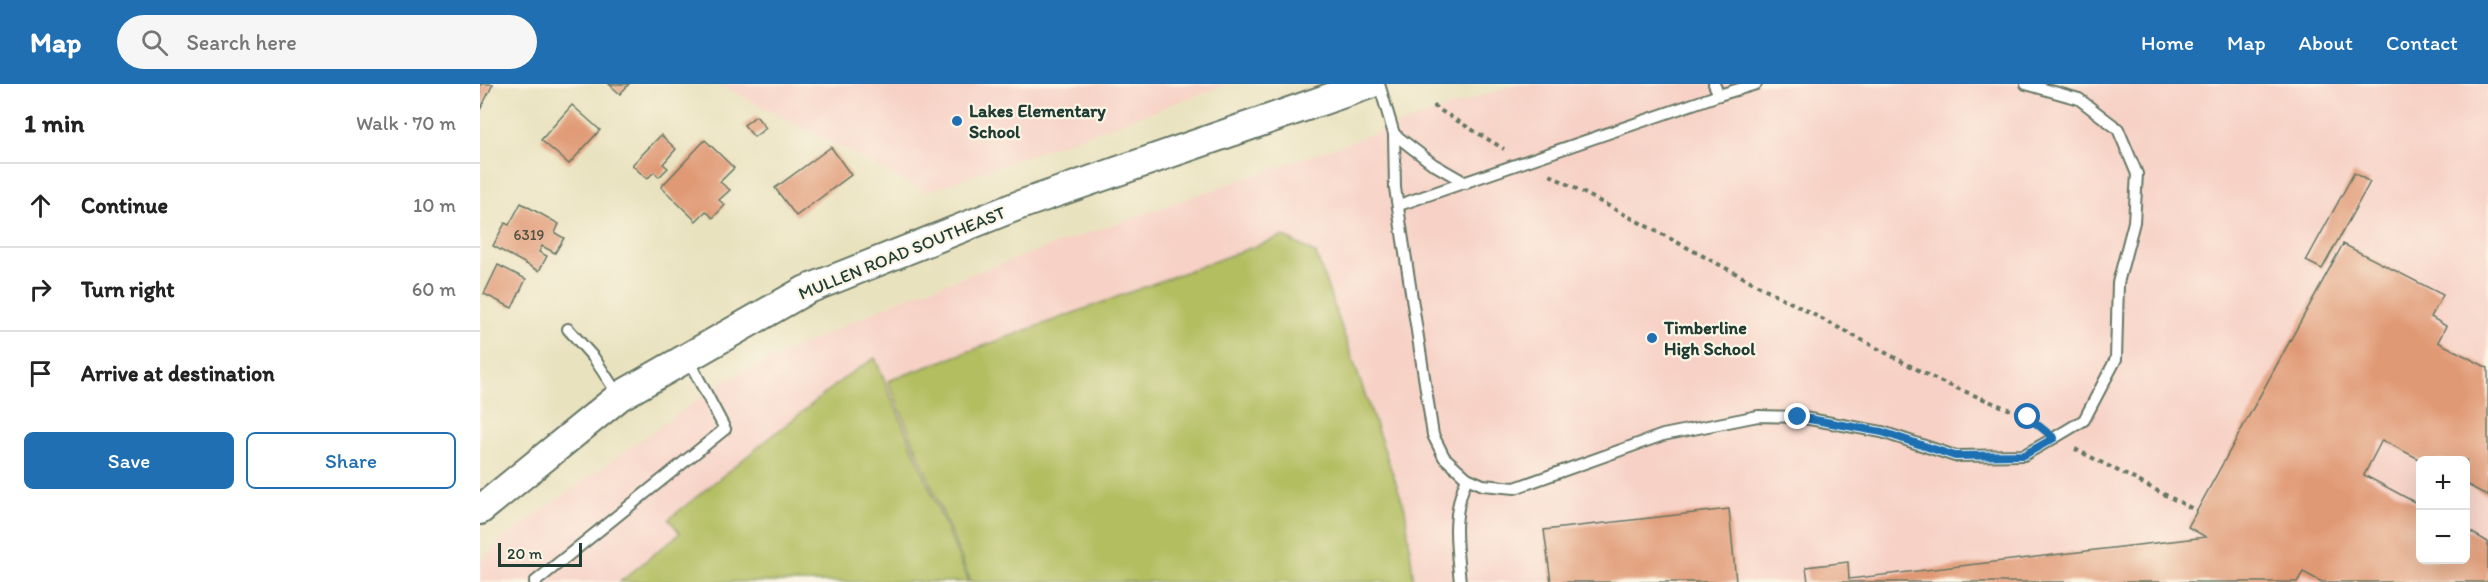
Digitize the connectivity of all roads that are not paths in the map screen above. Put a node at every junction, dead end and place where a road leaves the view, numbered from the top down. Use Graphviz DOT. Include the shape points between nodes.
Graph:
graph roads {
  1 [pos="1370,84"];
  2 [pos="1379,84"];
  3 [pos="1714,84"];
  4 [pos="1756,84"];
  5 [pos="2026,84"];
  6 [pos="1719,95"];
  7 [pos="1394,134"];
  8 [pos="1466,183"];
  9 [pos="1399,205"];
  10 [pos="568,329"];
  11 [pos="687,358"];
  12 [pos="620,396"];
  13 [pos="1467,478"];
  14 [pos="480,510"];
  15 [pos="535,582"];
  16 [pos="1460,582"];
  1 -- 11 [label="street, MULLEN ROAD SOUTHEAST" via="1027,202 806,290"];
  2 -- 7 [label="lane"];
  3 -- 6 [label="lane"];
  4 -- 6 [label="lane"];
  5 -- 13 [label="lane" via="2079,99 2118,129 2137,174 2134,222 2118,283 2116,358 2084,420 2024,455 1955,456 1882,432 1798,417 1758,416 1663,435 1515,488 1483,485"];
  6 -- 8 [label="lane"];
  7 -- 8 [label="lane"];
  7 -- 9 [label="lane"];
  8 -- 9 [label="lane"];
  9 -- 13 [label="lane" via="1433,435 1444,456"];
  10 -- 12 [label="lane"];
  11 -- 12 [label="street, MULLEN ROAD SOUTHEAST"];
  11 -- 15 [label="lane" via="725,429"];
  12 -- 14 [label="street, MULLEN ROAD SOUTHEAST"];
  13 -- 16 [label="lane" via="1455,524"];
}
